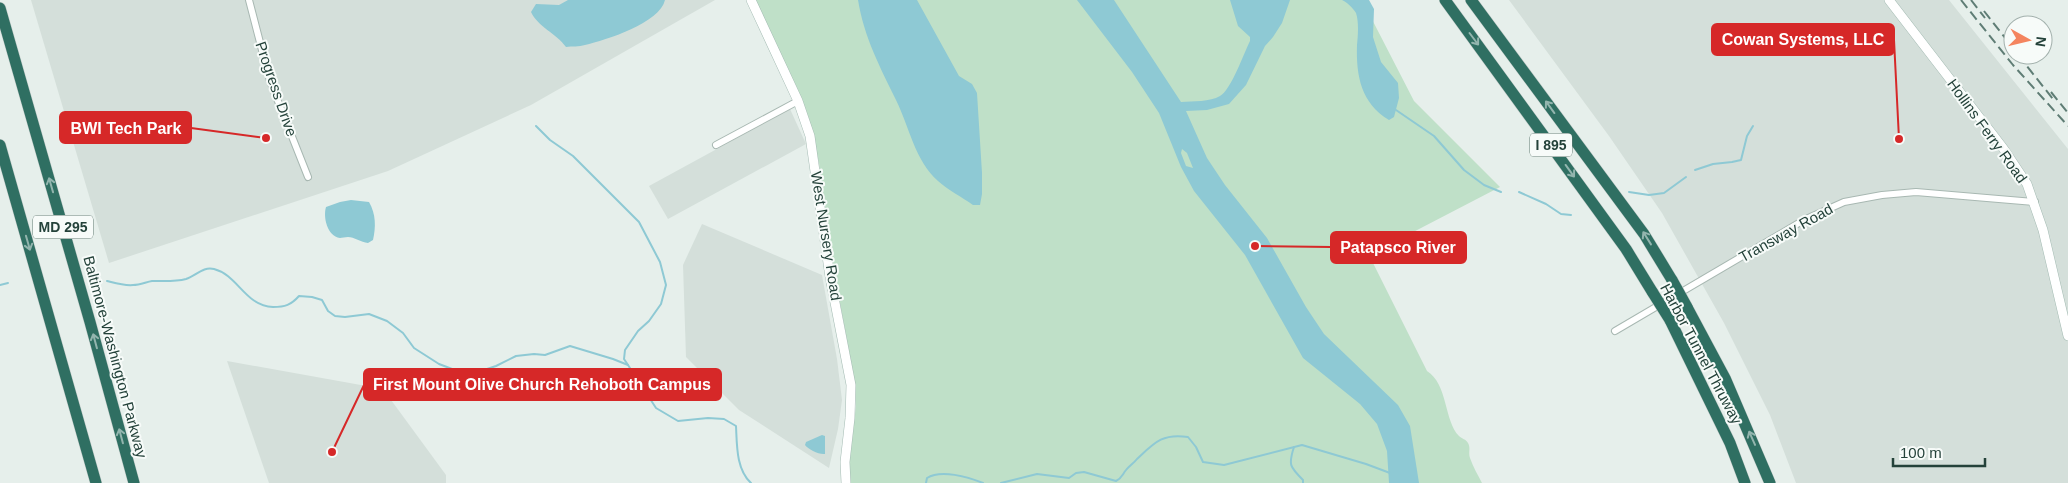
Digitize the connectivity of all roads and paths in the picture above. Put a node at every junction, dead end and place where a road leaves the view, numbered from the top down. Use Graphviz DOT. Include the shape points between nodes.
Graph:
graph roads {
  1 [pos="249,0"];
  2 [pos="751,0"];
  3 [pos="1445,0"];
  4 [pos="1471,0"];
  5 [pos="1889,0"];
  6 [pos="0,8"];
  7 [pos="798,101"];
  8 [pos="0,145"];
  9 [pos="716,145"];
  10 [pos="308,177"];
  11 [pos="2035,202"];
  12 [pos="1615,331"];
  13 [pos="2068,336"];
  14 [pos="96,483"];
  15 [pos="134,483"];
  16 [pos="846,483"];
  17 [pos="1745,483"];
  18 [pos="1770,483"];
  1 -- 10 [label="street, Progress Drive" via="270,81"];
  2 -- 7 [label="main road, West Nursery Road"];
  3 -- 17 [label="highway, Harbor Tunnel Thruway / I 895, one-way, bridge" via="1626,249 1670,320 1730,443"];
  18 -- 4 [label="highway, Harbor Tunnel Thruway / I 895, one-way, bridge" via="1725,378 1688,307 1644,234"];
  5 -- 11 [label="main road, Hollins Ferry Road" via="2017,167"];
  15 -- 6 [label="highway, Baltimore-Washington Parkway / MD 295, one-way"];
  7 -- 9 [label="street"];
  7 -- 16 [label="main road, West Nursery Road" via="810,136 830,277 851,385"];
  8 -- 14 [label="highway, MD 295, one-way"];
  11 -- 12 [label="street, Transway Road" via="1916,192 1844,202 1797,224"];
  11 -- 13 [label="main road, Hollins Ferry Road"];
}
